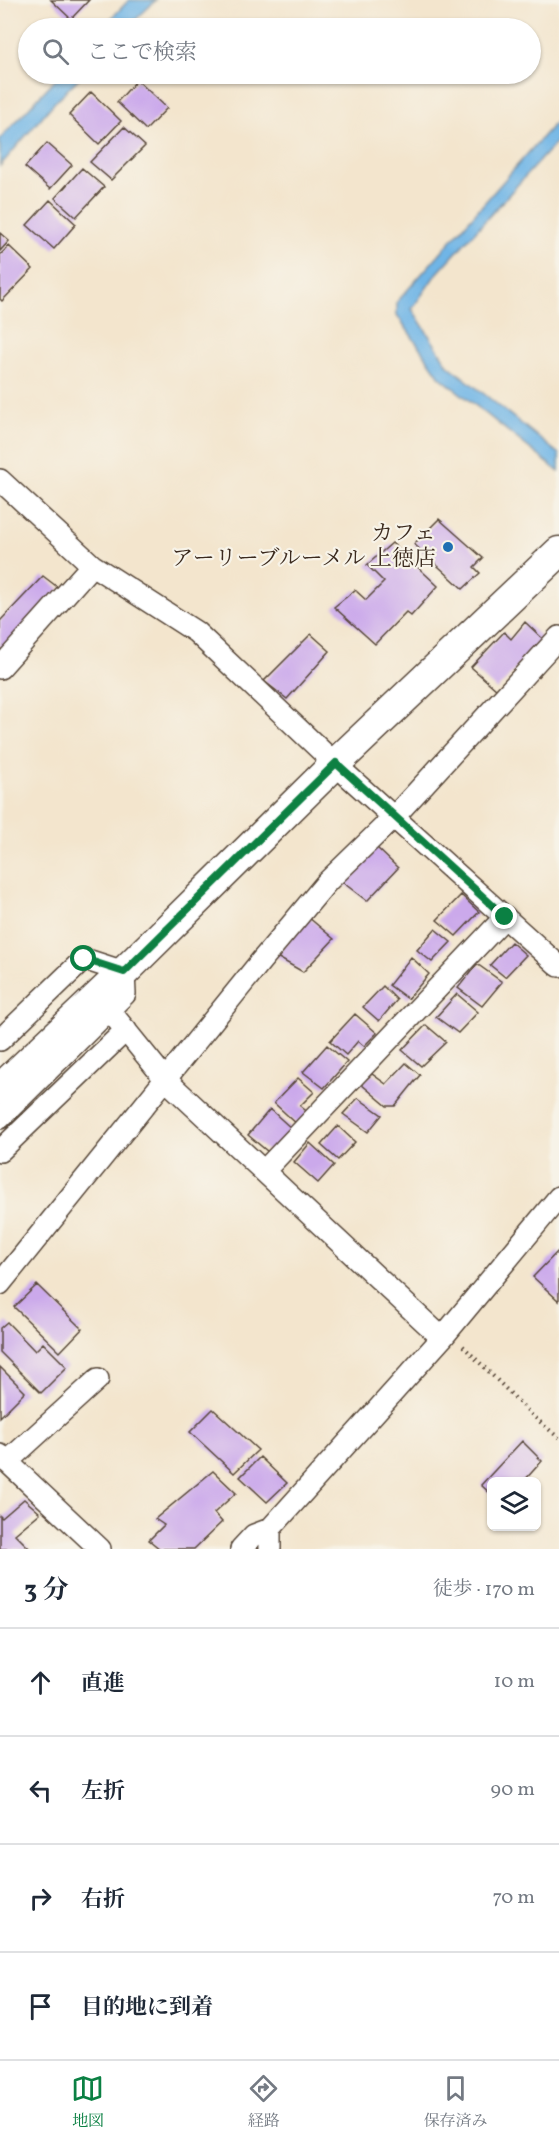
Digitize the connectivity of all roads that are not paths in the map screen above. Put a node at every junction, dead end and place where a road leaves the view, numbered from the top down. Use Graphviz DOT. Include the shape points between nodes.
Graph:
graph roads {
  1 [pos="0,480"];
  2 [pos="559,552"];
  3 [pos="92,565"];
  4 [pos="559,637"];
  5 [pos="0,668"];
  6 [pos="336,763"];
  7 [pos="394,817"];
  8 [pos="505,917"];
  9 [pos="559,966"];
  10 [pos="124,972"];
  11 [pos="110,1011"];
  12 [pos="126,1030"];
  13 [pos="0,1040"];
  14 [pos="165,1079"];
  15 [pos="0,1089"];
  16 [pos="0,1118"];
  17 [pos="0,1151"];
  18 [pos="264,1171"];
  19 [pos="559,1197"];
  20 [pos="0,1284"];
  21 [pos="444,1334"];
  22 [pos="98,1379"];
  23 [pos="4,1459"];
  24 [pos="270,1539"];
  25 [pos="100,1549"];
  26 [pos="241,1549"];
  1 -- 3 [label="street"];
  2 -- 6 [label="street"];
  3 -- 5 [label="street"];
  3 -- 6 [label="street" via="196,632"];
  4 -- 7 [label="street"];
  6 -- 7 [label="street"];
  6 -- 10 [label="street"];
  7 -- 8 [label="street"];
  7 -- 14 [label="street" via="327,882"];
  8 -- 9 [label="street"];
  8 -- 18 [label="street"];
  10 -- 11 [label="street" via="125,994"];
  10 -- 13 [label="street" via="84,959"];
  10 -- 15 [label="street"];
  11 -- 12 [label="street"];
  11 -- 16 [label="street"];
  12 -- 14 [label="street"];
  12 -- 17 [label="street"];
  14 -- 18 [label="street"];
  14 -- 20 [label="street"];
  18 -- 21 [label="street"];
  19 -- 21 [label="street"];
  21 -- 24 [label="street"];
  22 -- 23 [label="street"];
  23 -- 25 [label="street"];
  24 -- 26 [label="street" via="254,1535"];
}
